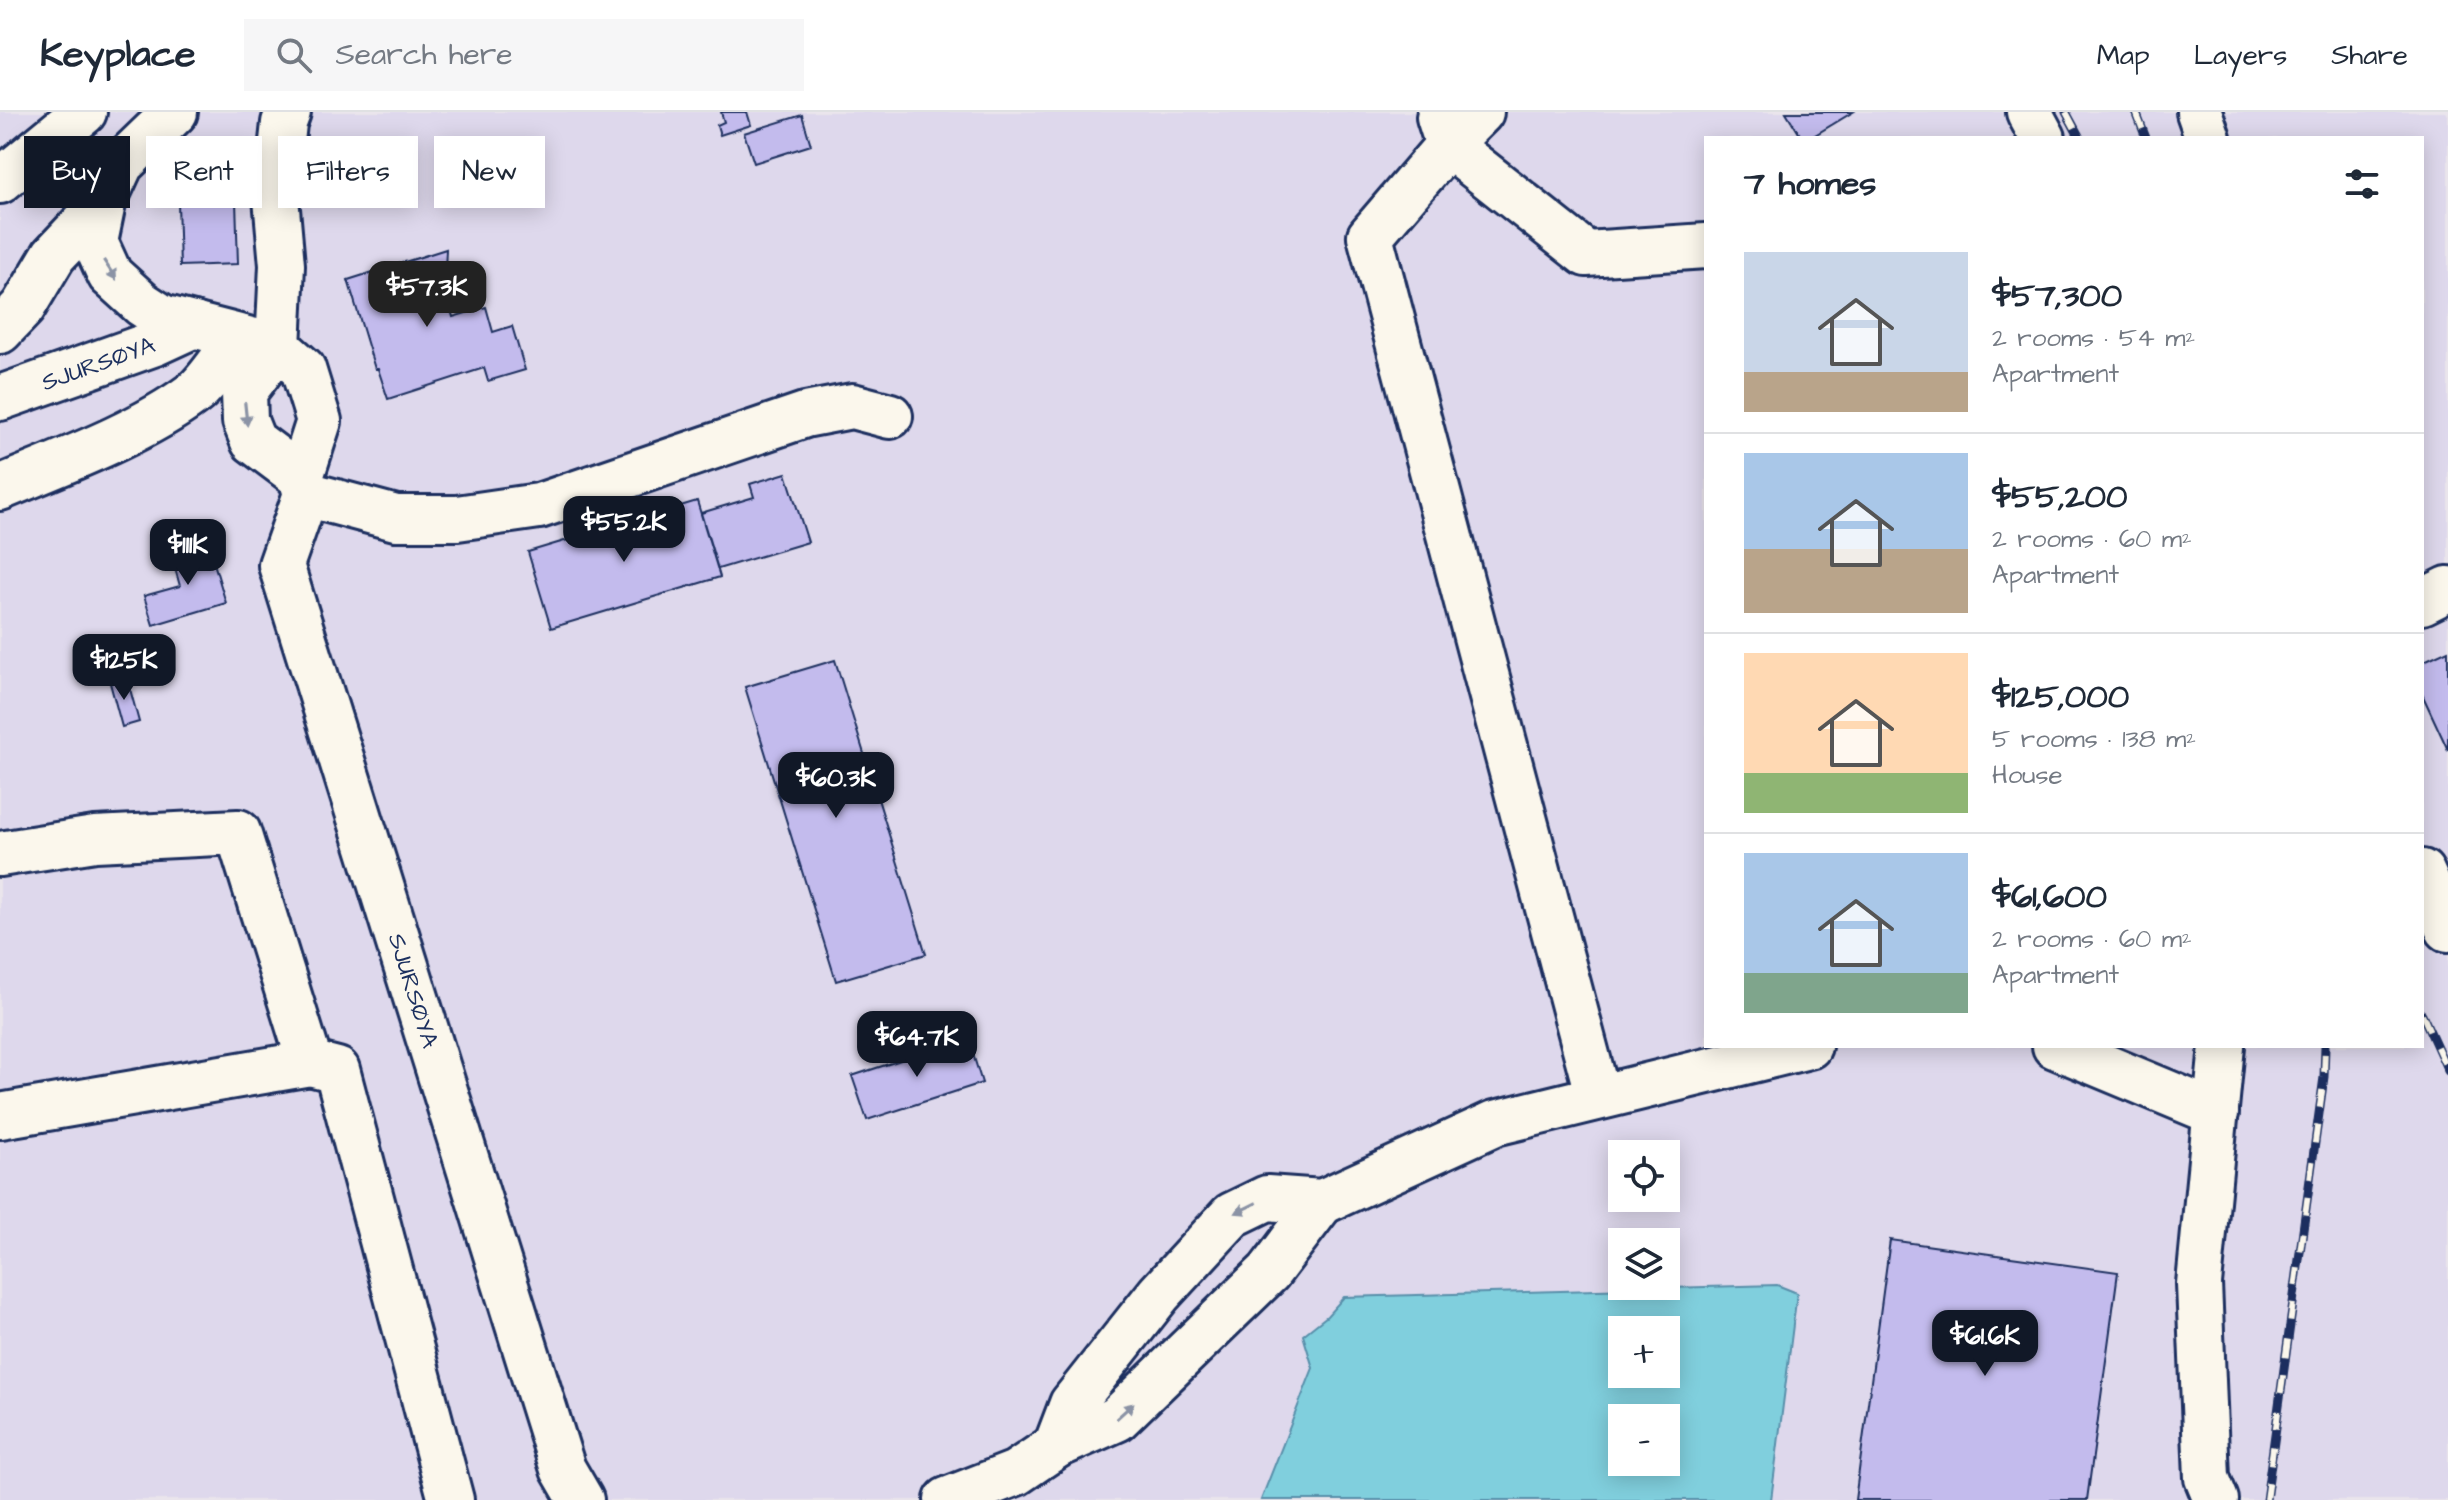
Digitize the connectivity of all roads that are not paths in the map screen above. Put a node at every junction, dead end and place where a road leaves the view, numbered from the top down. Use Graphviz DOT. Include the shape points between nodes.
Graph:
graph roads {
  1 [pos="84,112"];
  2 [pos="175,112"];
  3 [pos="288,112"];
  4 [pos="1481,112"];
  5 [pos="2029,112"];
  6 [pos="2199,112"];
  7 [pos="1443,128"];
  8 [pos="2042,136"];
  9 [pos="2207,136"];
  10 [pos="130,155"];
  11 [pos="0,181"];
  12 [pos="98,208"];
  13 [pos="102,208"];
  14 [pos="1704,246"];
  15 [pos="194,325"];
  16 [pos="0,331"];
  17 [pos="259,342"];
  18 [pos="0,398"];
  19 [pos="890,416"];
  20 [pos="304,486"];
  21 [pos="1,487"];
  22 [pos="2448,589"];
  23 [pos="2424,601"];
  24 [pos="0,854"];
  25 [pos="2424,876"];
  26 [pos="2448,929"];
  27 [pos="1801,1048"];
  28 [pos="2060,1048"];
  29 [pos="2222,1048"];
  30 [pos="310,1063"];
  31 [pos="1598,1097"];
  32 [pos="2216,1113"];
  33 [pos="0,1116"];
  34 [pos="1322,1202"];
  35 [pos="1056,1446"];
  36 [pos="451,1500"];
  37 [pos="581,1500"];
  38 [pos="947,1500"];
  39 [pos="2216,1500"];
  1 -- 11 [label="lane"];
  2 -- 10 [label="lane, SJURSØYA"];
  3 -- 17 [label="lane" via="276,198 282,265"];
  4 -- 7 [label="lane"];
  5 -- 8 [label="lane"];
  6 -- 9 [label="lane"];
  7 -- 14 [label="lane" via="1586,254"];
  7 -- 31 [label="lane" via="1370,236"];
  12 -- 16 [label="lane, SJURSØYA" via="54,255 23,307"];
  13 -- 15 [label="lane, SJURSØYA, one-way" via="95,242 110,275 162,317"];
  15 -- 17 [label="lane, SJURSØYA"];
  15 -- 18 [label="lane, SJURSØYA"];
  17 -- 20 [label="lane, one-way" via="244,392 245,421 253,441"];
  17 -- 20 [label="lane, SJURSØYA" via="303,369 319,421"];
  17 -- 21 [label="lane" via="143,424"];
  19 -- 20 [label="lane" via="852,406 805,415 539,506 457,518 396,518"];
  20 -- 37 [label="lane, SJURSØYA" via="281,565 563,1469"];
  22 -- 23 [label="lane"];
  24 -- 30 [label="lane" via="95,839 238,832"];
  25 -- 26 [label="lane"];
  27 -- 31 [label="lane"];
  28 -- 32 [label="lane"];
  29 -- 32 [label="lane"];
  30 -- 33 [label="lane"];
  30 -- 36 [label="lane" via="337,1070"];
  31 -- 34 [label="lane" via="1495,1123"];
  32 -- 39 [label="lane" via="2199,1284 2207,1478"];
  35 -- 34 [label="lane, one-way" via="1117,1419 1269,1272"];
  34 -- 35 [label="lane, one-way" via="1267,1198 1232,1215 1159,1294 1072,1404"];
  35 -- 38 [label="lane" via="1016,1473"];
}
